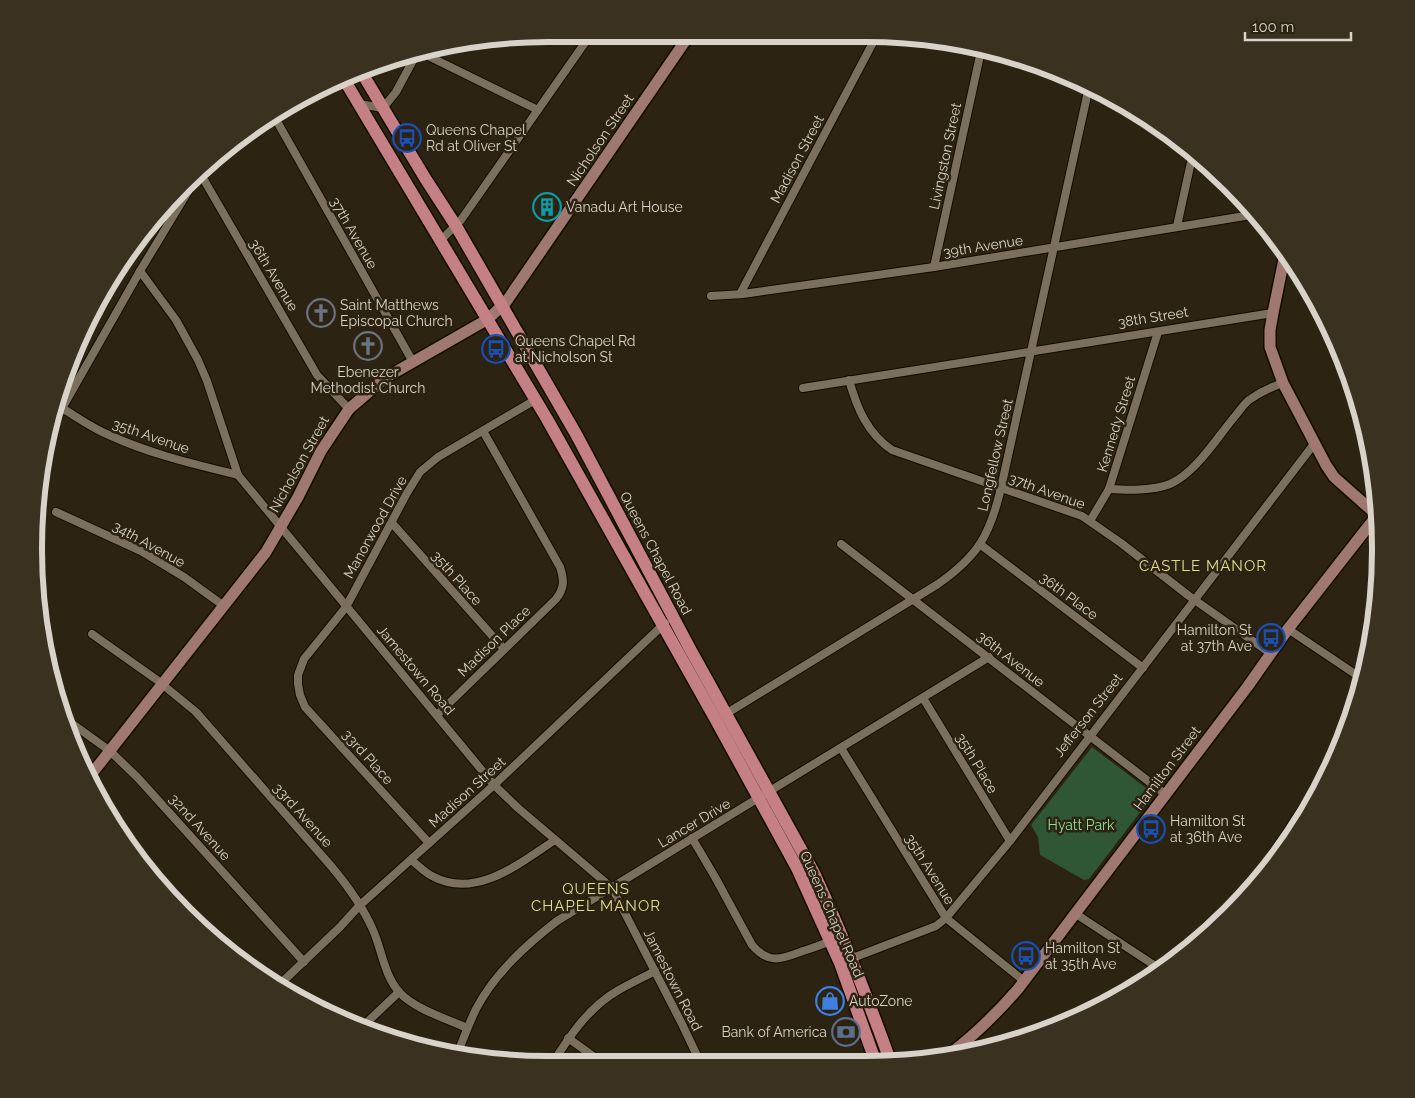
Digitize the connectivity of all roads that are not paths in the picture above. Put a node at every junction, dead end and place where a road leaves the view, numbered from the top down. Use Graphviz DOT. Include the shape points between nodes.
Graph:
graph roads {
  1 [pos="584,42"];
  2 [pos="685,42"];
  3 [pos="873,42"];
  4 [pos="979,56"];
  5 [pos="430,57"];
  6 [pos="412,62"];
  7 [pos="365,77"];
  8 [pos="348,84"];
  9 [pos="1088,94"];
  10 [pos="359,104"];
  11 [pos="383,108"];
  12 [pos="538,110"];
  13 [pos="277,122"];
  14 [pos="1191,161"];
  15 [pos="203,180"];
  16 [pos="185,198"];
  17 [pos="1247,215"];
  18 [pos="456,226"];
  19 [pos="1177,226"];
  20 [pos="440,241"];
  21 [pos="1054,248"];
  22 [pos="1283,263"];
  23 [pos="934,266"];
  24 [pos="140,271"];
  25 [pos="740,294"];
  26 [pos="711,296"];
  27 [pos="501,306"];
  28 [pos="1273,313"];
  29 [pos="488,320"];
  30 [pos="1158,332"];
  31 [pos="1031,352"];
  32 [pos="413,362"];
  33 [pos="849,380"];
  34 [pos="1283,383"];
  35 [pos="803,388"];
  36 [pos="535,400"];
  37 [pos="64,405"];
  38 [pos="62,408"];
  39 [pos="349,408"];
  40 [pos="483,432"];
  41 [pos="1314,444"];
  42 [pos="238,475"];
  43 [pos="1001,488"];
  44 [pos="1109,489"];
  45 [pos="1370,508"];
  46 [pos="56,512"];
  47 [pos="1090,521"];
  48 [pos="392,523"];
  49 [pos="1371,524"];
  50 [pos="281,527"];
  51 [pos="841,544"];
  52 [pos="981,545"];
  53 [pos="914,599"];
  54 [pos="1194,600"];
  55 [pos="224,606"];
  56 [pos="346,607"];
  57 [pos="673,616"];
  58 [pos="662,626"];
  59 [pos="1288,629"];
  60 [pos="92,634"];
  61 [pos="504,649"];
  62 [pos="1270,653"];
  63 [pos="988,657"];
  64 [pos="1143,668"];
  65 [pos="1356,675"];
  66 [pos="162,684"];
  67 [pos="298,684"];
  68 [pos="924,698"];
  69 [pos="437,715"];
  70 [pos="722,717"];
  71 [pos="74,725"];
  72 [pos="1091,736"];
  73 [pos="841,748"];
  74 [pos="110,751"];
  75 [pos="94,771"];
  76 [pos="494,785"];
  77 [pos="770,792"];
  78 [pos="1166,794"];
  79 [pos="758,799"];
  80 [pos="692,838"];
  81 [pos="555,840"];
  82 [pos="1010,841"];
  83 [pos="429,843"];
  84 [pos="411,860"];
  85 [pos="612,888"];
  86 [pos="359,906"];
  87 [pos="1076,914"];
  88 [pos="946,918"];
  89 [pos="836,939"];
  90 [pos="850,959"];
  91 [pos="304,962"];
  92 [pos="1154,965"];
  93 [pos="655,971"];
  94 [pos="284,980"];
  95 [pos="1024,980"];
  96 [pos="399,992"];
  97 [pos="368,1022"];
  98 [pos="467,1028"];
  99 [pos="568,1038"];
  100 [pos="459,1047"];
  101 [pos="958,1047"];
  102 [pos="887,1055"];
  103 [pos="557,1056"];
  104 [pos="593,1056"];
  105 [pos="697,1056"];
  106 [pos="874,1056"];
  1 -- 12 [label="street"];
  2 -- 27 [label="street, Nicholson Street"];
  3 -- 25 [label="street, Madison Street"];
  4 -- 23 [label="street, Livingston Street"];
  5 -- 12 [label="street"];
  6 -- 11 [label="street"];
  7 -- 11 [label="main road, Queens Chapel Road"];
  8 -- 10 [label="main road, Queens Chapel Road"];
  9 -- 21 [label="street, Longfellow Street"];
  10 -- 11 [label="street"];
  10 -- 20 [label="main road, Queens Chapel Road"];
  11 -- 18 [label="main road, Queens Chapel Road"];
  12 -- 18 [label="street"];
  13 -- 32 [label="street, 37th Avenue"];
  14 -- 19 [label="street"];
  15 -- 39 [label="street, 36th Avenue" via="317,375"];
  16 -- 24 [label="street"];
  17 -- 19 [label="street, 39th Avenue"];
  18 -- 20 [label="street"];
  18 -- 27 [label="main road, Queens Chapel Road"];
  19 -- 21 [label="street, 39th Avenue"];
  20 -- 29 [label="main road, Queens Chapel Road"];
  21 -- 23 [label="street, 39th Avenue"];
  21 -- 31 [label="street, Longfellow Street"];
  22 -- 28 [label="street"];
  23 -- 25 [label="street, 39th Avenue"];
  24 -- 37 [label="street"];
  24 -- 42 [label="street, Jamestown Road" via="176,320 198,360"];
  25 -- 26 [label="street, 39th Avenue"];
  27 -- 29 [label="street, Nicholson Street"];
  27 -- 57 [label="main road, Queens Chapel Road" via="576,434"];
  28 -- 30 [label="street, 38th Street"];
  28 -- 34 [label="street" via="1270,347"];
  29 -- 32 [label="street, Nicholson Street"];
  29 -- 36 [label="main road, Queens Chapel Road"];
  30 -- 31 [label="street, 38th Street"];
  30 -- 44 [label="street, Kennedy Street"];
  31 -- 33 [label="street, 38th Street"];
  31 -- 43 [label="street, Longfellow Street"];
  32 -- 39 [label="street, Nicholson Street" via="380,382"];
  33 -- 35 [label="street, 38th Street"];
  33 -- 43 [label="street, 37th Avenue" via="861,414 883,444 905,455"];
  34 -- 41 [label="street"];
  34 -- 44 [label="street" via="1248,401 1181,478 1149,488"];
  36 -- 40 [label="street, Manorwood Drive"];
  36 -- 58 [label="main road, Queens Chapel Road"];
  38 -- 42 [label="street, 35th Avenue" via="108,434 144,449"];
  39 -- 50 [label="street, Nicholson Street" via="321,451"];
  40 -- 48 [label="street, Manorwood Drive" via="438,457 420,472"];
  40 -- 61 [label="street, Madison Place" via="557,560 564,582 556,599"];
  41 -- 45 [label="street" via="1334,477"];
  41 -- 54 [label="street, Jefferson Street"];
  42 -- 50 [label="street, Jamestown Road"];
  43 -- 47 [label="street, 37th Avenue" via="1076,513"];
  43 -- 52 [label="street, Longfellow Street" via="993,520"];
  44 -- 47 [label="street, Kennedy Street"];
  46 -- 55 [label="street, 34th Avenue" via="141,551"];
  47 -- 54 [label="street, 37th Avenue"];
  48 -- 56 [label="street, Manorwood Drive"];
  48 -- 61 [label="street, 35th Place"];
  49 -- 59 [label="street, Hamilton Street"];
  50 -- 55 [label="street, Nicholson Street"];
  50 -- 56 [label="street, Jamestown Road"];
  51 -- 53 [label="street, 36th Avenue"];
  52 -- 53 [label="street, Longfellow Street" via="954,573"];
  52 -- 64 [label="street, 36th Place"];
  53 -- 63 [label="street, 36th Avenue"];
  53 -- 70 [label="street, Longfellow Street"];
  54 -- 62 [label="street, 37th Avenue"];
  54 -- 64 [label="street, Jefferson Street"];
  55 -- 66 [label="street, Nicholson Street"];
  56 -- 67 [label="street, Manorwood Drive" via="304,659"];
  56 -- 69 [label="street, Jamestown Road"];
  57 -- 58 [label="street, Madison Street"];
  57 -- 70 [label="main road, Queens Chapel Road"];
  58 -- 70 [label="main road, Queens Chapel Road"];
  58 -- 76 [label="street, Madison Street"];
  59 -- 62 [label="street, Hamilton Street"];
  59 -- 65 [label="street"];
  60 -- 66 [label="street, 33rd Avenue"];
  61 -- 69 [label="street, Madison Place"];
  62 -- 78 [label="street, Hamilton Street"];
  63 -- 68 [label="street, Lancer Drive"];
  63 -- 72 [label="street, 36th Avenue"];
  64 -- 72 [label="street, Jefferson Street"];
  66 -- 74 [label="street, Nicholson Street"];
  66 -- 86 [label="street, 33rd Avenue" via="196,712 283,810 340,876"];
  67 -- 83 [label="street, 33rd Place" via="305,707"];
  68 -- 73 [label="street, Lancer Drive"];
  68 -- 82 [label="street, 35th Place"];
  69 -- 76 [label="street, Jamestown Road"];
  70 -- 77 [label="main road, Queens Chapel Road"];
  70 -- 79 [label="main road, Queens Chapel Road"];
  71 -- 74 [label="street, 32nd Avenue"];
  72 -- 78 [label="street, 36th Avenue"];
  72 -- 82 [label="street, Jefferson Street"];
  73 -- 77 [label="street, Lancer Drive"];
  73 -- 88 [label="street, 35th Avenue"];
  74 -- 75 [label="street, Nicholson Street"];
  74 -- 91 [label="street, 32nd Avenue" via="155,795"];
  76 -- 81 [label="street, Jamestown Road"];
  76 -- 83 [label="street, Madison Street"];
  77 -- 79 [label="street, Lancer Drive"];
  77 -- 89 [label="main road, Queens Chapel Road" via="814,873"];
  78 -- 87 [label="street, Hamilton Street"];
  79 -- 80 [label="street, Lancer Drive"];
  79 -- 89 [label="main road, Queens Chapel Road"];
  80 -- 85 [label="street, Lancer Drive"];
  80 -- 89 [label="street" via="752,945 761,954 784,958"];
  81 -- 84 [label="street" via="506,871 474,883 456,884 440,879"];
  81 -- 85 [label="street, Jamestown Road"];
  82 -- 88 [label="street, Jefferson Street"];
  83 -- 84 [label="street, Madison Street"];
  84 -- 86 [label="street, Madison Street"];
  85 -- 93 [label="street, Jamestown Road"];
  85 -- 98 [label="street, Lancer Drive" via="557,921 524,948 486,993"];
  86 -- 91 [label="street, Madison Street"];
  86 -- 96 [label="street, 33rd Avenue" via="374,932 389,976"];
  87 -- 92 [label="street"];
  87 -- 95 [label="street, Hamilton Street"];
  88 -- 90 [label="street, Jefferson Street" via="936,926"];
  88 -- 95 [label="street, 35th Avenue"];
  89 -- 90 [label="main road, Queens Chapel Road"];
  89 -- 106 [label="main road, Queens Chapel Road"];
  90 -- 102 [label="main road, Queens Chapel Road"];
  91 -- 94 [label="street, Madison Street"];
  93 -- 99 [label="street" via="615,992"];
  93 -- 105 [label="street, Jamestown Road"];
  95 -- 101 [label="street, Hamilton Street" via="999,1011"];
  96 -- 97 [label="street"];
  96 -- 98 [label="street, 33rd Avenue" via="411,1003"];
  98 -- 100 [label="street, Lancer Drive"];
  99 -- 103 [label="street"];
  99 -- 104 [label="street"];
}
